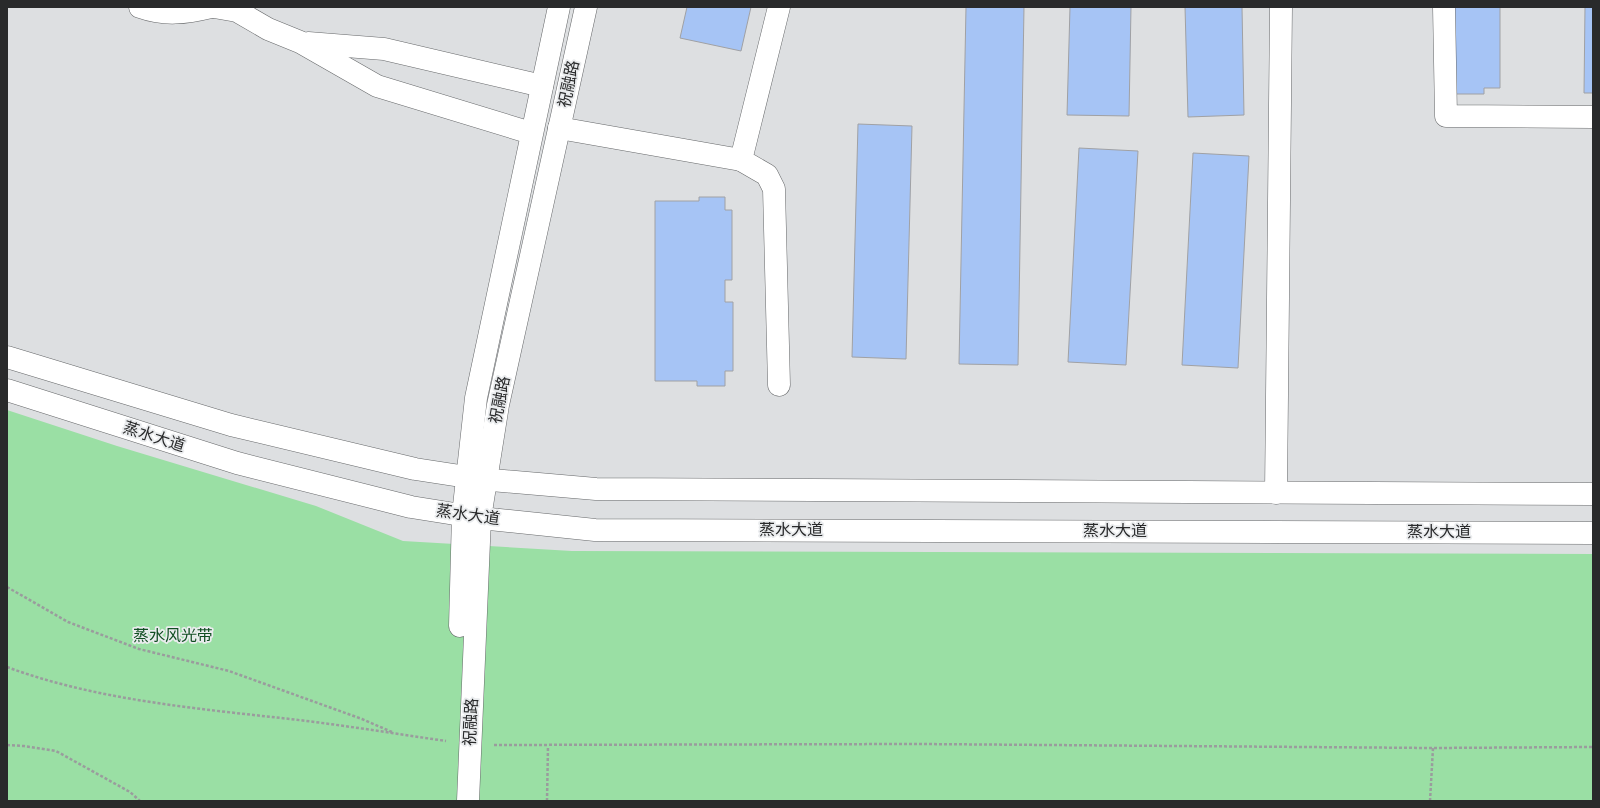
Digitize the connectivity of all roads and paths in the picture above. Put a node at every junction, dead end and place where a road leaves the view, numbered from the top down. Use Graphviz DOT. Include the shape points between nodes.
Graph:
graph roads {
  1 [pos="140,7"];
  2 [pos="212,7"];
  3 [pos="559,7"];
  4 [pos="586,7"];
  5 [pos="779,7"];
  6 [pos="1281,7"];
  7 [pos="1444,7"];
  8 [pos="300,42"];
  9 [pos="542,86"];
  10 [pos="1593,117"];
  11 [pos="559,128"];
  12 [pos="532,133"];
  13 [pos="741,160"];
  14 [pos="7,357"];
  15 [pos="779,385"];
  16 [pos="7,390"];
  17 [pos="477,479"];
  18 [pos="1276,493"];
  19 [pos="1593,494"];
  20 [pos="472,516"];
  21 [pos="1593,533"];
  22 [pos="7,587"];
  23 [pos="7,667"];
  24 [pos="396,734"];
  25 [pos="463,744"];
  26 [pos="7,745"];
  27 [pos="548,746"];
  28 [pos="1593,747"];
  29 [pos="1433,748"];
  30 [pos="140,801"];
  31 [pos="455,801"];
  32 [pos="468,801"];
  33 [pos="548,801"];
  34 [pos="1430,801"];
  1 -- 2 [label="main road" via="152,11 185,13"];
  2 -- 8 [label="main road" via="237,11 268,29"];
  3 -- 9 [label="main road, 祝融路"];
  4 -- 11 [label="main road, 祝融路"];
  5 -- 13 [label="main road"];
  6 -- 18 [label="main road"];
  7 -- 10 [label="main road" via="1446,116"];
  8 -- 9 [label="main road" via="384,49"];
  8 -- 12 [label="main road" via="377,86"];
  9 -- 12 [label="main road, 祝融路"];
  11 -- 13 [label="main road"];
  11 -- 17 [label="main road, 祝融路" via="498,405"];
  12 -- 17 [label="main road, 祝融路" via="476,398"];
  13 -- 15 [label="main road" via="766,175 774,189"];
  14 -- 17 [label="main road, 蒸水大道" via="231,425 415,469"];
  16 -- 20 [label="main road, 蒸水大道" via="237,463 412,507"];
  17 -- 18 [label="main road, 蒸水大道" via="596,489"];
  17 -- 20 [label="main road, 祝融路"];
  18 -- 19 [label="main road, 蒸水大道"];
  20 -- 21 [label="main road, 蒸水大道" via="595,530"];
  20 -- 25 [label="main road, 祝融路"];
  22 -- 24 [label="path" via="68,622 139,649 229,671 362,719"];
  23 -- 24 [label="path" via="82,689 172,706 329,723"];
  24 -- 25 [label="path"];
  25 -- 27 [label="path"];
  25 -- 31 [label="main road, 祝融路"];
  25 -- 32 [label="main road, 祝融路"];
  26 -- 30 [label="path" via="56,751 130,792"];
  27 -- 29 [label="path" via="920,744"];
  27 -- 33 [label="path"];
  28 -- 29 [label="path"];
  29 -- 34 [label="path"];
}
